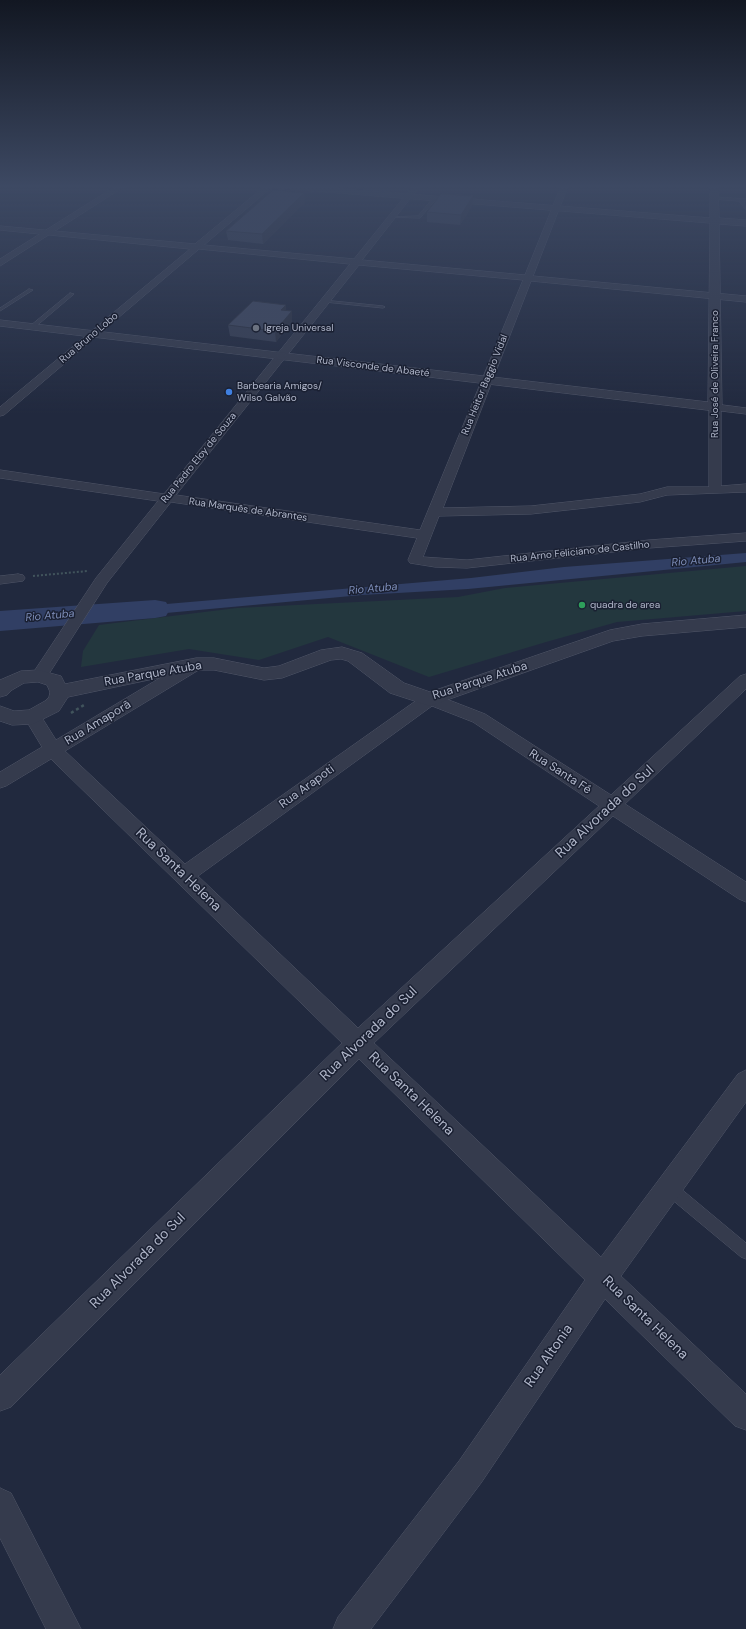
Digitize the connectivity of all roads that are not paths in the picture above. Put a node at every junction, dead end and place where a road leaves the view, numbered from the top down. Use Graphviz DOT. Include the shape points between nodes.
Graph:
graph roads {
  1 [pos="179,262"];
  2 [pos="356,262"];
  3 [pos="535,262"];
  4 [pos="715,262"];
  5 [pos="528,279"];
  6 [pos="31,290"];
  7 [pos="72,294"];
  8 [pos="715,296"];
  9 [pos="326,300"];
  10 [pos="746,300"];
  11 [pos="383,307"];
  12 [pos="0,310"];
  13 [pos="0,323"];
  14 [pos="32,327"];
  15 [pos="93,334"];
  16 [pos="281,356"];
  17 [pos="487,380"];
  18 [pos="715,407"];
  19 [pos="746,411"];
  20 [pos="0,413"];
  21 [pos="0,474"];
  22 [pos="746,488"];
  23 [pos="715,490"];
  24 [pos="167,498"];
  25 [pos="434,512"];
  26 [pos="425,535"];
  27 [pos="746,537"];
  28 [pos="415,560"];
  29 [pos="18,578"];
  30 [pos="0,580"];
  31 [pos="746,621"];
  32 [pos="196,664"];
  33 [pos="39,676"];
  34 [pos="746,680"];
  35 [pos="0,690"];
  36 [pos="60,692"];
  37 [pos="430,699"];
  38 [pos="0,713"];
  39 [pos="33,717"];
  40 [pos="52,750"];
  41 [pos="0,781"];
  42 [pos="612,806"];
  43 [pos="184,876"];
  44 [pos="746,893"];
  45 [pos="358,1043"];
  46 [pos="746,1082"];
  47 [pos="669,1188"];
  48 [pos="746,1252"];
  49 [pos="604,1278"];
  50 [pos="0,1396"];
  51 [pos="746,1415"];
  52 [pos="0,1504"];
  53 [pos="64,1629"];
  54 [pos="350,1629"];
  1 -- 15 [label="street, Rua Bruno Lobo"];
  2 -- 5 [label="street"];
  2 -- 9 [label="street, Rua Pedro Eloy de Souza"];
  3 -- 5 [label="street, Rua Heitor Baggio Vidal"];
  4 -- 8 [label="street, Rua José de Oliveira Franco"];
  5 -- 8 [label="street"];
  5 -- 17 [label="street, Rua Heitor Baggio Vidal"];
  6 -- 12 [label="lane"];
  7 -- 14 [label="lane"];
  8 -- 10 [label="street"];
  8 -- 18 [label="street, Rua José de Oliveira Franco"];
  9 -- 11 [label="lane"];
  9 -- 16 [label="street, Rua Pedro Eloy de Souza"];
  13 -- 14 [label="street, Rua Visconde de Abaeté"];
  14 -- 15 [label="street, Rua Visconde de Abaeté"];
  15 -- 16 [label="street, Rua Visconde de Abaeté"];
  15 -- 20 [label="street, Rua Bruno Lobo"];
  16 -- 17 [label="street, Rua Visconde de Abaeté"];
  16 -- 24 [label="street, Rua Pedro Eloy de Souza"];
  17 -- 18 [label="street, Rua Visconde de Abaeté"];
  17 -- 25 [label="street, Rua Heitor Baggio Vidal"];
  18 -- 19 [label="street, Rua Visconde de Abaeté"];
  18 -- 23 [label="street, Rua José de Oliveira Franco"];
  21 -- 24 [label="street, Rua Marquês de Abrantes"];
  22 -- 23 [label="street"];
  23 -- 25 [label="street" via="667,491 640,498 531,510"];
  24 -- 26 [label="street, Rua Marquês de Abrantes"];
  24 -- 33 [label="street, Rua Pedro Eloy de Souza" via="101,580"];
  25 -- 26 [label="street, Rua Heitor Baggio Vidal"];
  26 -- 28 [label="street, Rua Heitor Baggio Vidal"];
  27 -- 28 [label="street, Rua Arno Feliciano de Castilho" via="649,544 467,564"];
  29 -- 30 [label="street"];
  31 -- 37 [label="street, Rua Parque Atuba" via="642,630 610,636"];
  32 -- 36 [label="street, Rua Parque Atuba"];
  32 -- 37 [label="street, Rua Parque Atuba" via="214,664 264,674 282,672 328,654 342,653 355,657 398,688"];
  32 -- 40 [label="street, Rua Amaporã"];
  33 -- 35 [label="street" via="21,678"];
  33 -- 36 [label="street" via="54,681"];
  34 -- 42 [label="street, Rua Alvorada do Sul"];
  36 -- 39 [label="street" via="52,706"];
  37 -- 42 [label="street, Rua Santa Fé" via="479,718"];
  37 -- 43 [label="street, Rua Arapoti"];
  38 -- 39 [label="street" via="12,718"];
  39 -- 40 [label="street, Rua Santa Helena"];
  40 -- 41 [label="street, Rua Amaporã"];
  40 -- 43 [label="street, Rua Santa Helena"];
  42 -- 44 [label="street, Rua Santa Fé"];
  42 -- 45 [label="street, Rua Alvorada do Sul"];
  43 -- 45 [label="street, Rua Santa Helena"];
  45 -- 49 [label="street, Rua Santa Helena"];
  45 -- 50 [label="street, Rua Alvorada do Sul"];
  46 -- 47 [label="street, Rua Altonia"];
  47 -- 48 [label="lane"];
  47 -- 49 [label="street, Rua Altonia"];
  49 -- 51 [label="street, Rua Santa Helena"];
  49 -- 54 [label="street, Rua Altonia" via="470,1472"];
  52 -- 53 [label="street"];
}
